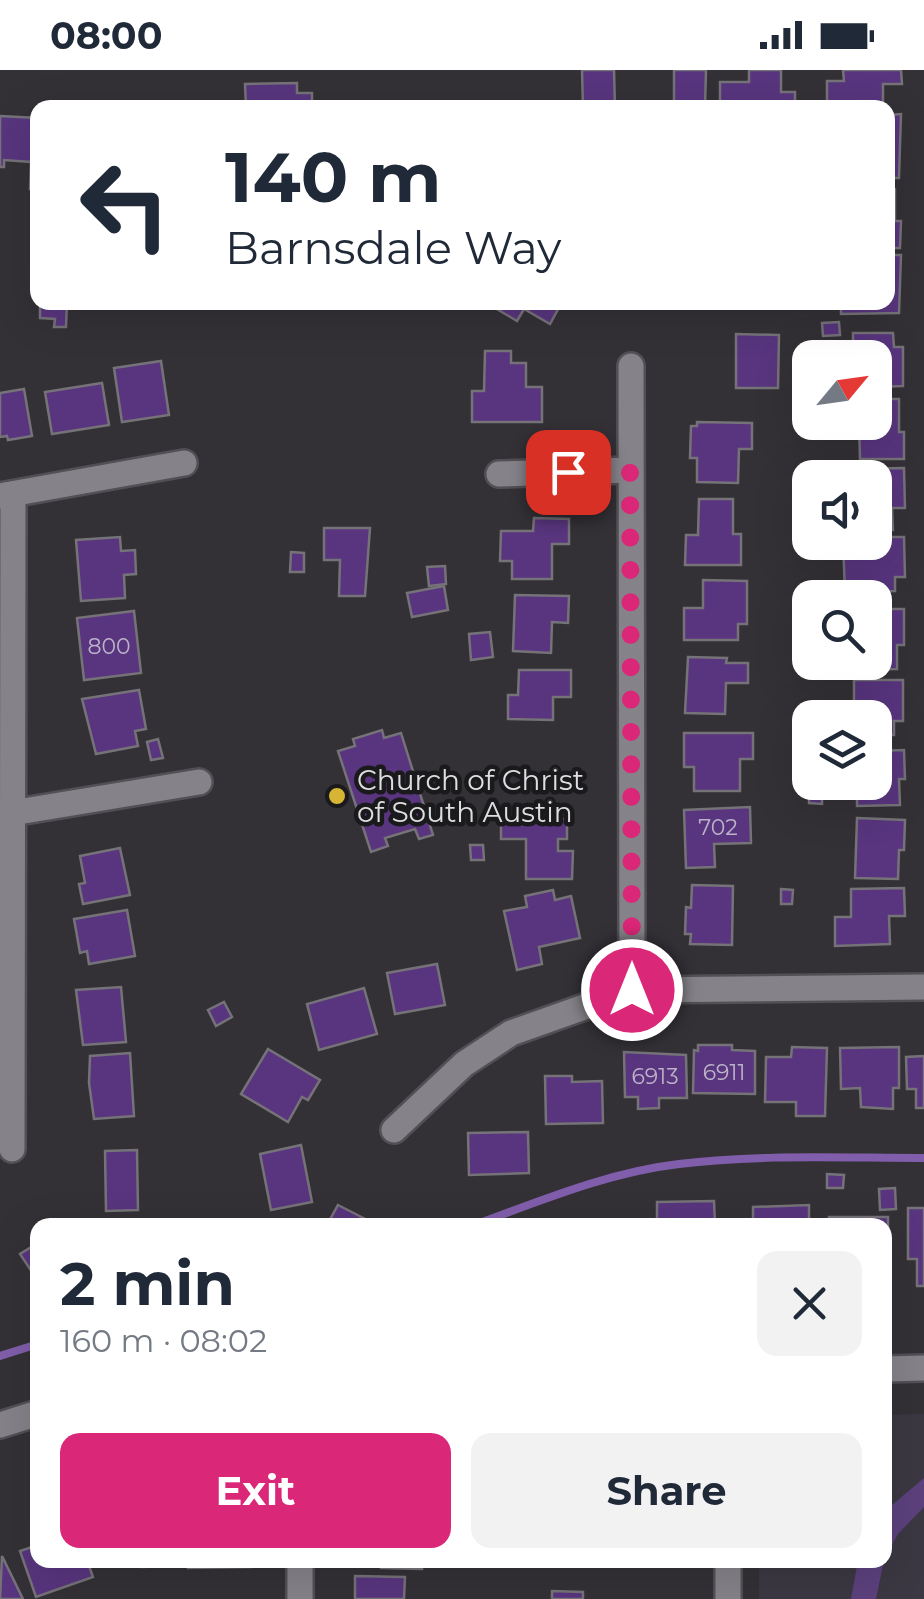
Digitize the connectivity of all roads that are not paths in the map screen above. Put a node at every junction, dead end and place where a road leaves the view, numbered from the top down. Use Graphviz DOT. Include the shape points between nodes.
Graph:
graph roads {
  1 [pos="631,366"];
  2 [pos="184,464"];
  3 [pos="630,470"];
  4 [pos="499,474"];
  5 [pos="6,495"];
  6 [pos="199,782"];
  7 [pos="7,814"];
  8 [pos="924,987"];
  9 [pos="632,990"];
  10 [pos="394,1130"];
  11 [pos="12,1149"];
  12 [pos="892,1368"];
  13 [pos="924,1368"];
  14 [pos="30,1416"];
  15 [pos="0,1425"];
  16 [pos="300,1568"];
  17 [pos="728,1568"];
  18 [pos="300,1599"];
  19 [pos="728,1599"];
  1 -- 3 [label="street"];
  2 -- 5 [label="street"];
  3 -- 4 [label="street"];
  3 -- 9 [label="street"];
  5 -- 7 [label="street"];
  6 -- 7 [label="street"];
  7 -- 11 [label="street"];
  8 -- 9 [label="street"];
  9 -- 10 [label="street" via="511,1033 464,1064"];
  12 -- 13 [label="street"];
  14 -- 15 [label="street"];
  16 -- 18 [label="street"];
  17 -- 19 [label="street"];
}
